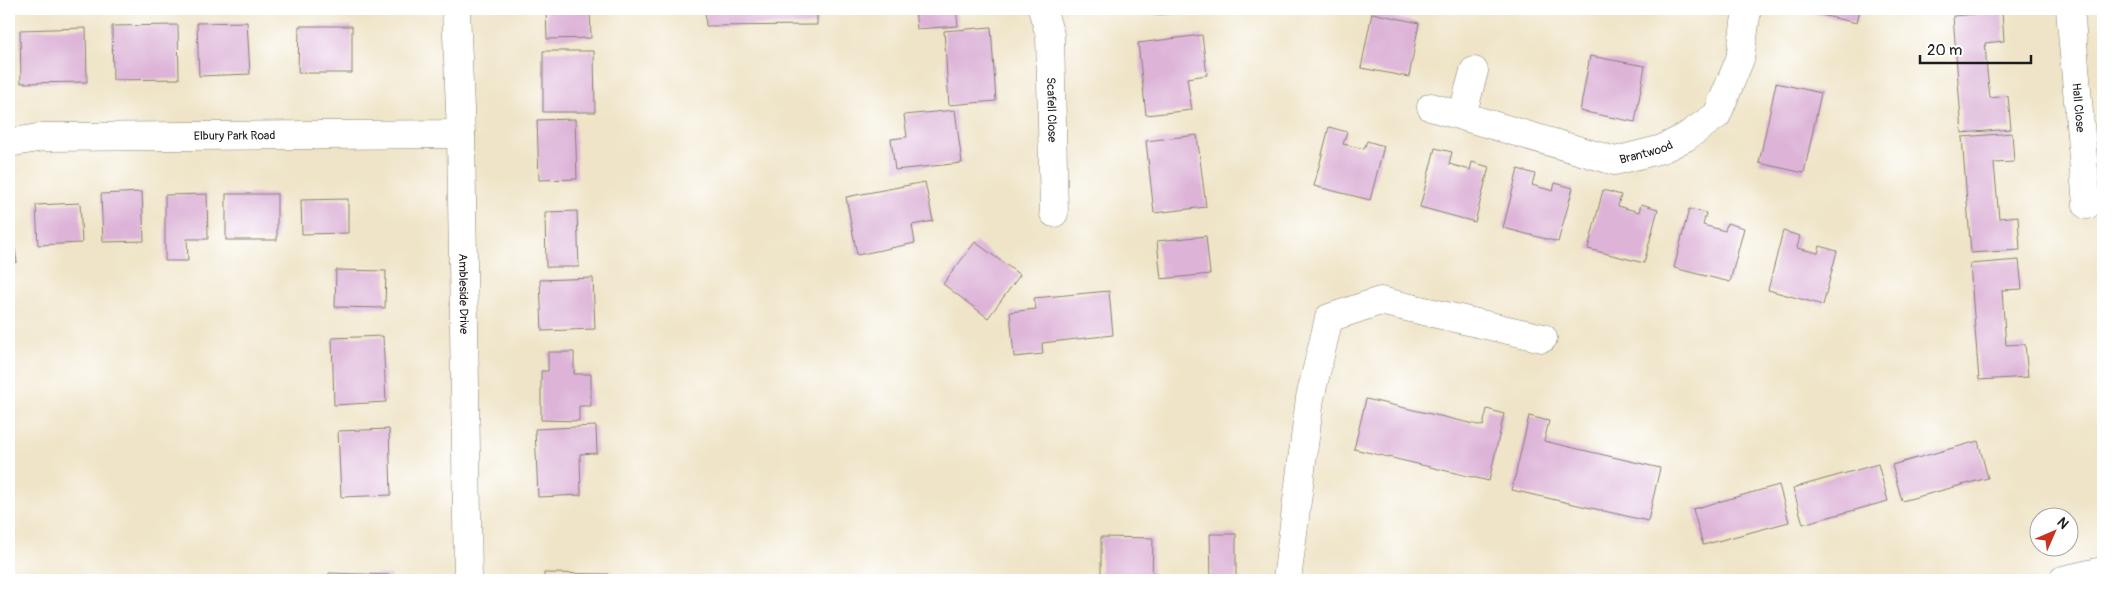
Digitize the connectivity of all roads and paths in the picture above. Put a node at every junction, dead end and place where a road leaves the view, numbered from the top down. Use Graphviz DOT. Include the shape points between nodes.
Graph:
graph roads {
  1 [pos="456,9"];
  2 [pos="1042,9"];
  3 [pos="1747,9"];
  4 [pos="2070,9"];
  5 [pos="1474,71"];
  6 [pos="1431,107"];
  7 [pos="1462,116"];
  8 [pos="461,134"];
  9 [pos="9,143"];
  10 [pos="2094,170"];
  11 [pos="2087,205"];
  12 [pos="1054,213"];
  13 [pos="1543,338"];
  14 [pos="2103,571"];
  15 [pos="468,580"];
  16 [pos="1287,580"];
  17 [pos="2063,580"];
  1 -- 8 [label="street, Ambleside Drive"];
  2 -- 12 [label="street, Scafell Close" via="1050,35"];
  3 -- 7 [label="street, Brantwood" via="1740,59 1717,115 1686,138 1662,148 1616,161"];
  4 -- 10 [label="street, Hall Close"];
  5 -- 7 [label="street"];
  6 -- 7 [label="street, Brantwood"];
  8 -- 9 [label="street, Elbury Park Road" via="43,137"];
  8 -- 15 [label="street, Ambleside Drive"];
  10 -- 11 [label="street, Hall Close"];
  13 -- 16 [label="street" via="1380,300 1329,318 1310,398"];
  14 -- 17 [label="street"];
}
